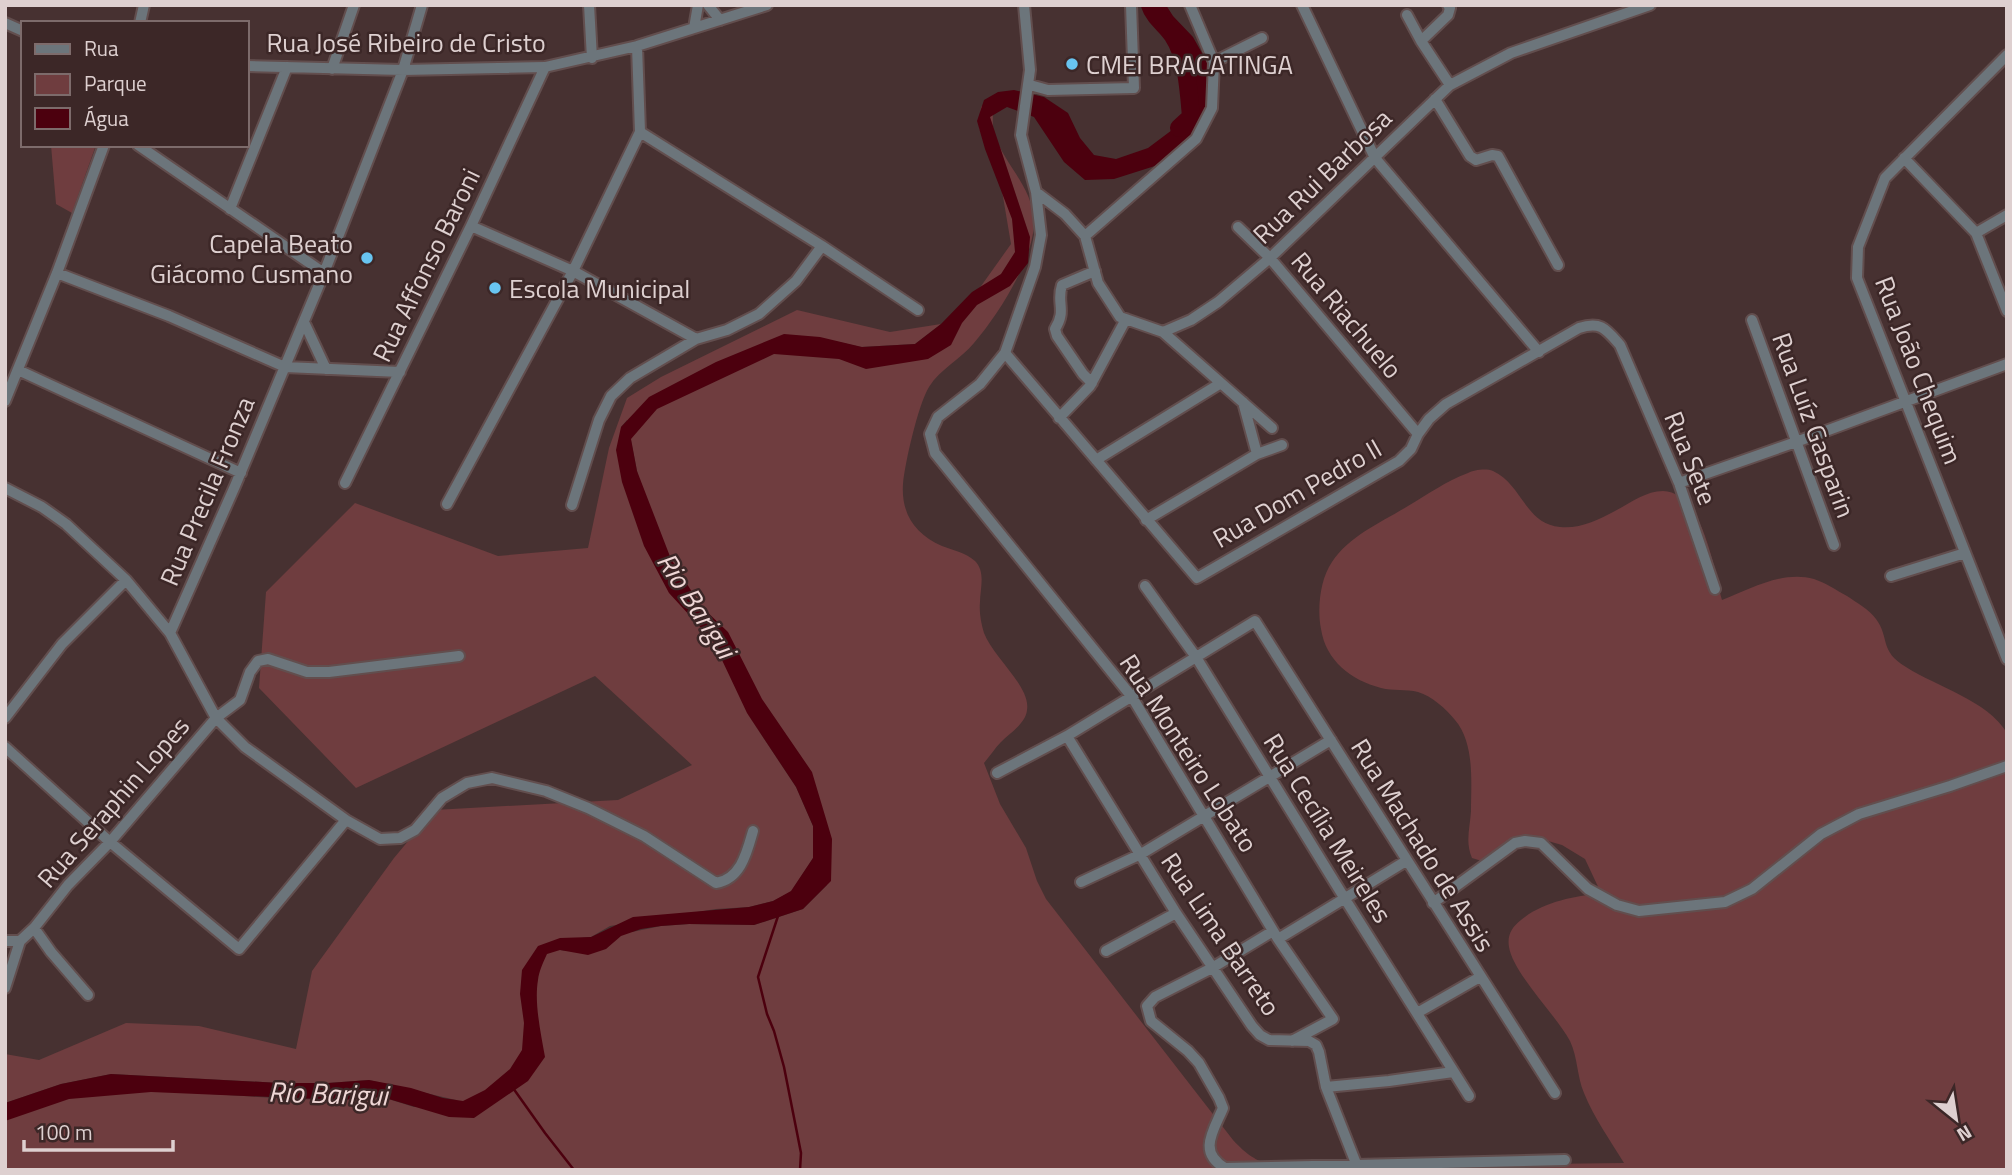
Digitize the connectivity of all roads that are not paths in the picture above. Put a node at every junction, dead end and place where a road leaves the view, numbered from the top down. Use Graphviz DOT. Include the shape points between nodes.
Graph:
graph roads {
  1 [pos="354,5"];
  2 [pos="422,5"];
  3 [pos="589,5"];
  4 [pos="698,5"];
  5 [pos="708,5"];
  6 [pos="767,5"];
  7 [pos="1024,5"];
  8 [pos="1130,5"];
  9 [pos="1190,5"];
  10 [pos="1302,5"];
  11 [pos="1448,5"];
  12 [pos="1650,5"];
  13 [pos="1407,15"];
  14 [pos="720,20"];
  15 [pos="5,23"];
  16 [pos="694,28"];
  17 [pos="21,30"];
  18 [pos="1262,38"];
  19 [pos="1421,41"];
  20 [pos="637,47"];
  21 [pos="2007,55"];
  22 [pos="592,58"];
  23 [pos="1214,62"];
  24 [pos="248,66"];
  25 [pos="287,67"];
  26 [pos="545,67"];
  27 [pos="332,69"];
  28 [pos="403,70"];
  29 [pos="1450,85"];
  30 [pos="1029,87"];
  31 [pos="1435,99"];
  32 [pos="640,132"];
  33 [pos="103,147"];
  34 [pos="141,147"];
  35 [pos="1375,158"];
  36 [pos="1904,158"];
  37 [pos="1037,192"];
  38 [pos="230,209"];
  39 [pos="2007,215"];
  40 [pos="471,226"];
  41 [pos="1238,227"];
  42 [pos="1976,233"];
  43 [pos="1085,236"];
  44 [pos="822,246"];
  45 [pos="1270,258"];
  46 [pos="1558,265"];
  47 [pos="573,271"];
  48 [pos="1095,271"];
  49 [pos="57,273"];
  50 [pos="324,273"];
  51 [pos="918,310"];
  52 [pos="2007,311"];
  53 [pos="1126,319"];
  54 [pos="1752,320"];
  55 [pos="304,322"];
  56 [pos="1163,332"];
  57 [pos="696,339"];
  58 [pos="1620,345"];
  59 [pos="1539,352"];
  60 [pos="1005,353"];
  61 [pos="2007,365"];
  62 [pos="285,367"];
  63 [pos="326,369"];
  64 [pos="18,370"];
  65 [pos="400,372"];
  66 [pos="1092,383"];
  67 [pos="1222,383"];
  68 [pos="5,401"];
  69 [pos="1243,402"];
  70 [pos="1906,402"];
  71 [pos="1059,418"];
  72 [pos="1272,428"];
  73 [pos="1418,434"];
  74 [pos="1796,442"];
  75 [pos="1282,444"];
  76 [pos="1257,454"];
  77 [pos="1096,460"];
  78 [pos="241,473"];
  79 [pos="345,483"];
  80 [pos="1679,483"];
  81 [pos="5,488"];
  82 [pos="447,504"];
  83 [pos="572,505"];
  84 [pos="1146,520"];
  85 [pos="1834,545"];
  86 [pos="1965,553"];
  87 [pos="1891,576"];
  88 [pos="125,580"];
  89 [pos="1145,586"];
  90 [pos="1715,589"];
  91 [pos="170,633"];
  92 [pos="459,656"];
  93 [pos="1196,657"];
  94 [pos="2007,659"];
  95 [pos="1132,697"];
  96 [pos="5,718"];
  97 [pos="216,718"];
  98 [pos="1067,736"];
  99 [pos="1331,740"];
  100 [pos="5,747"];
  101 [pos="2007,766"];
  102 [pos="997,773"];
  103 [pos="1270,778"];
  104 [pos="1206,816"];
  105 [pos="345,820"];
  106 [pos="753,831"];
  107 [pos="110,842"];
  108 [pos="1142,854"];
  109 [pos="1406,861"];
  110 [pos="1081,882"];
  111 [pos="1345,899"];
  112 [pos="1433,903"];
  113 [pos="1176,913"];
  114 [pos="34,928"];
  115 [pos="1276,935"];
  116 [pos="5,941"];
  117 [pos="20,941"];
  118 [pos="1106,951"];
  119 [pos="1212,968"];
  120 [pos="1480,977"];
  121 [pos="5,988"];
  122 [pos="88,995"];
  123 [pos="1417,1013"];
  124 [pos="1292,1041"];
  125 [pos="1454,1072"];
  126 [pos="1326,1087"];
  127 [pos="1555,1093"];
  128 [pos="1469,1096"];
  129 [pos="1565,1160"];
  130 [pos="1357,1166"];
  1 -- 27 [label="street"];
  2 -- 28 [label="street, Rua Precila Fronza"];
  3 -- 22 [label="street"];
  4 -- 16 [label="street"];
  5 -- 14 [label="street"];
  6 -- 14 [label="street, Rua José Ribeiro de Cristo"];
  7 -- 30 [label="street"];
  8 -- 30 [label="street" via="1134,88"];
  9 -- 23 [label="street"];
  10 -- 35 [label="street"];
  11 -- 19 [label="street" via="1448,15"];
  12 -- 29 [label="street, Rua Rui Barbosa" via="1511,53"];
  13 -- 19 [label="street"];
  14 -- 16 [label="street, Rua José Ribeiro de Cristo"];
  15 -- 17 [label="street"];
  16 -- 20 [label="street, Rua José Ribeiro de Cristo"];
  18 -- 23 [label="street"];
  19 -- 29 [label="street"];
  20 -- 22 [label="street, Rua José Ribeiro de Cristo"];
  20 -- 32 [label="street"];
  21 -- 36 [label="street, Rua João Chequim"];
  22 -- 26 [label="street, Rua José Ribeiro de Cristo"];
  23 -- 43 [label="street" via="1212,108 1196,139"];
  24 -- 25 [label="street, Rua José Ribeiro de Cristo"];
  25 -- 27 [label="street, Rua José Ribeiro de Cristo"];
  25 -- 38 [label="street"];
  26 -- 28 [label="street, Rua José Ribeiro de Cristo"];
  26 -- 40 [label="street, Rua Affonso Baroni"];
  27 -- 28 [label="street, Rua José Ribeiro de Cristo"];
  28 -- 50 [label="street, Rua Precila Fronza"];
  29 -- 31 [label="street, Rua Rui Barbosa"];
  30 -- 37 [label="street" via="1021,135"];
  31 -- 35 [label="street, Rua Rui Barbosa"];
  31 -- 46 [label="street" via="1470,156 1476,160 1498,156"];
  32 -- 44 [label="street"];
  32 -- 47 [label="street"];
  33 -- 49 [label="street"];
  34 -- 38 [label="street"];
  35 -- 45 [label="street, Rua Rui Barbosa"];
  35 -- 59 [label="street"];
  36 -- 42 [label="street"];
  36 -- 70 [label="street, Rua João Chequim" via="1885,178 1858,247 1857,278"];
  37 -- 43 [label="street"];
  37 -- 60 [label="street" via="1041,235 1035,267"];
  38 -- 50 [label="street"];
  39 -- 42 [label="street"];
  40 -- 47 [label="street"];
  40 -- 65 [label="street, Rua Affonso Baroni"];
  41 -- 45 [label="street, Rua Riachuelo"];
  42 -- 52 [label="street"];
  43 -- 48 [label="street"];
  44 -- 51 [label="street"];
  44 -- 57 [label="street" via="796,281 759,314"];
  45 -- 56 [label="street, Rua Rui Barbosa" via="1218,302"];
  45 -- 73 [label="street, Rua Riachuelo"];
  47 -- 57 [label="street"];
  47 -- 82 [label="street"];
  48 -- 53 [label="street" via="1108,300"];
  48 -- 66 [label="street" via="1062,285 1063,316 1055,329"];
  49 -- 62 [label="street"];
  49 -- 64 [label="street"];
  50 -- 55 [label="street, Rua Precila Fronza"];
  53 -- 56 [label="street"];
  53 -- 66 [label="street"];
  54 -- 74 [label="street, Rua Luíz Gasparin"];
  55 -- 62 [label="street, Rua Precila Fronza"];
  55 -- 63 [label="street"];
  56 -- 67 [label="street"];
  57 -- 83 [label="street" via="630,378 611,396 598,420"];
  58 -- 59 [label="street, Rua Dom Pedro II" via="1605,328 1590,324"];
  58 -- 80 [label="street, Rua Sete"];
  59 -- 73 [label="street, Rua Dom Pedro II" via="1446,404"];
  60 -- 71 [label="street"];
  60 -- 95 [label="street, Rua Monteiro Lobato" via="980,384 938,417 930,435 935,453"];
  61 -- 70 [label="street"];
  62 -- 63 [label="street"];
  62 -- 78 [label="street, Rua Precila Fronza"];
  63 -- 65 [label="street"];
  64 -- 68 [label="street"];
  64 -- 78 [label="street"];
  65 -- 79 [label="street, Rua Affonso Baroni"];
  66 -- 71 [label="street"];
  67 -- 69 [label="street"];
  67 -- 77 [label="street"];
  69 -- 72 [label="street"];
  69 -- 76 [label="street"];
  70 -- 74 [label="street"];
  70 -- 86 [label="street, Rua João Chequim"];
  71 -- 77 [label="street"];
  73 -- 84 [label="street, Rua Dom Pedro II" via="1399,461 1197,578"];
  74 -- 80 [label="street"];
  74 -- 85 [label="street, Rua Luíz Gasparin"];
  75 -- 76 [label="street"];
  76 -- 84 [label="street"];
  77 -- 84 [label="street"];
  78 -- 91 [label="street, Rua Precila Fronza"];
  80 -- 90 [label="street, Rua Sete"];
  81 -- 88 [label="street" via="66,524"];
  86 -- 87 [label="street"];
  86 -- 94 [label="street, Rua João Chequim"];
  88 -- 91 [label="street"];
  88 -- 96 [label="street" via="62,644"];
  89 -- 93 [label="street, Rua Cecília Meireles"];
  91 -- 97 [label="street"];
  92 -- 97 [label="street, Rua Seraphin Lopes" via="307,673 268,659 258,661 240,700"];
  93 -- 95 [label="street"];
  93 -- 99 [label="street, Rua Machado de Assis" via="1255,621"];
  93 -- 103 [label="street, Rua Cecília Meireles"];
  95 -- 98 [label="street"];
  95 -- 104 [label="street, Rua Monteiro Lobato"];
  97 -- 105 [label="street" via="244,747"];
  97 -- 107 [label="street, Rua Seraphin Lopes"];
  98 -- 102 [label="street"];
  98 -- 108 [label="street, Rua Lima Barreto"];
  99 -- 103 [label="street"];
  99 -- 109 [label="street, Rua Machado de Assis"];
  100 -- 107 [label="street"];
  101 -- 112 [label="street" via="1859,814 1821,834 1752,889 1724,902 1639,911 1617,905 1588,889 1541,843 1525,841"];
  103 -- 104 [label="street"];
  103 -- 111 [label="street, Rua Cecília Meireles"];
  104 -- 108 [label="street"];
  104 -- 115 [label="street, Rua Monteiro Lobato"];
  105 -- 106 [label="street" via="380,839 400,838 415,830 442,797 467,783 492,779 546,791 588,808 644,836 716,883 735,874"];
  105 -- 107 [label="street" via="239,949"];
  107 -- 114 [label="street, Rua Seraphin Lopes"];
  108 -- 110 [label="street"];
  108 -- 113 [label="street, Rua Lima Barreto"];
  109 -- 111 [label="street"];
  109 -- 112 [label="street, Rua Machado de Assis"];
  111 -- 115 [label="street"];
  111 -- 123 [label="street, Rua Cecília Meireles"];
  112 -- 120 [label="street, Rua Machado de Assis"];
  113 -- 118 [label="street"];
  113 -- 119 [label="street, Rua Lima Barreto"];
  114 -- 117 [label="street, Rua Seraphin Lopes"];
  114 -- 122 [label="street"];
  115 -- 119 [label="street"];
  115 -- 124 [label="street, Rua Monteiro Lobato" via="1333,1019"];
  116 -- 117 [label="street"];
  117 -- 121 [label="street, Rua Seraphin Lopes"];
  119 -- 124 [label="street, Rua Lima Barreto" via="1260,1035"];
  119 -- 130 [label="street" via="1147,1006 1151,1021 1199,1063 1219,1098 1223,1108 1209,1143 1216,1163 1225,1168"];
  120 -- 123 [label="street"];
  120 -- 127 [label="street, Rua Machado de Assis"];
  123 -- 125 [label="street, Rua Cecília Meireles"];
  124 -- 126 [label="street, Rua Lima Barreto" via="1316,1045"];
  125 -- 126 [label="street"];
  125 -- 128 [label="street, Rua Cecília Meireles"];
  126 -- 130 [label="street, Rua Lima Barreto"];
  129 -- 130 [label="street"];
}
